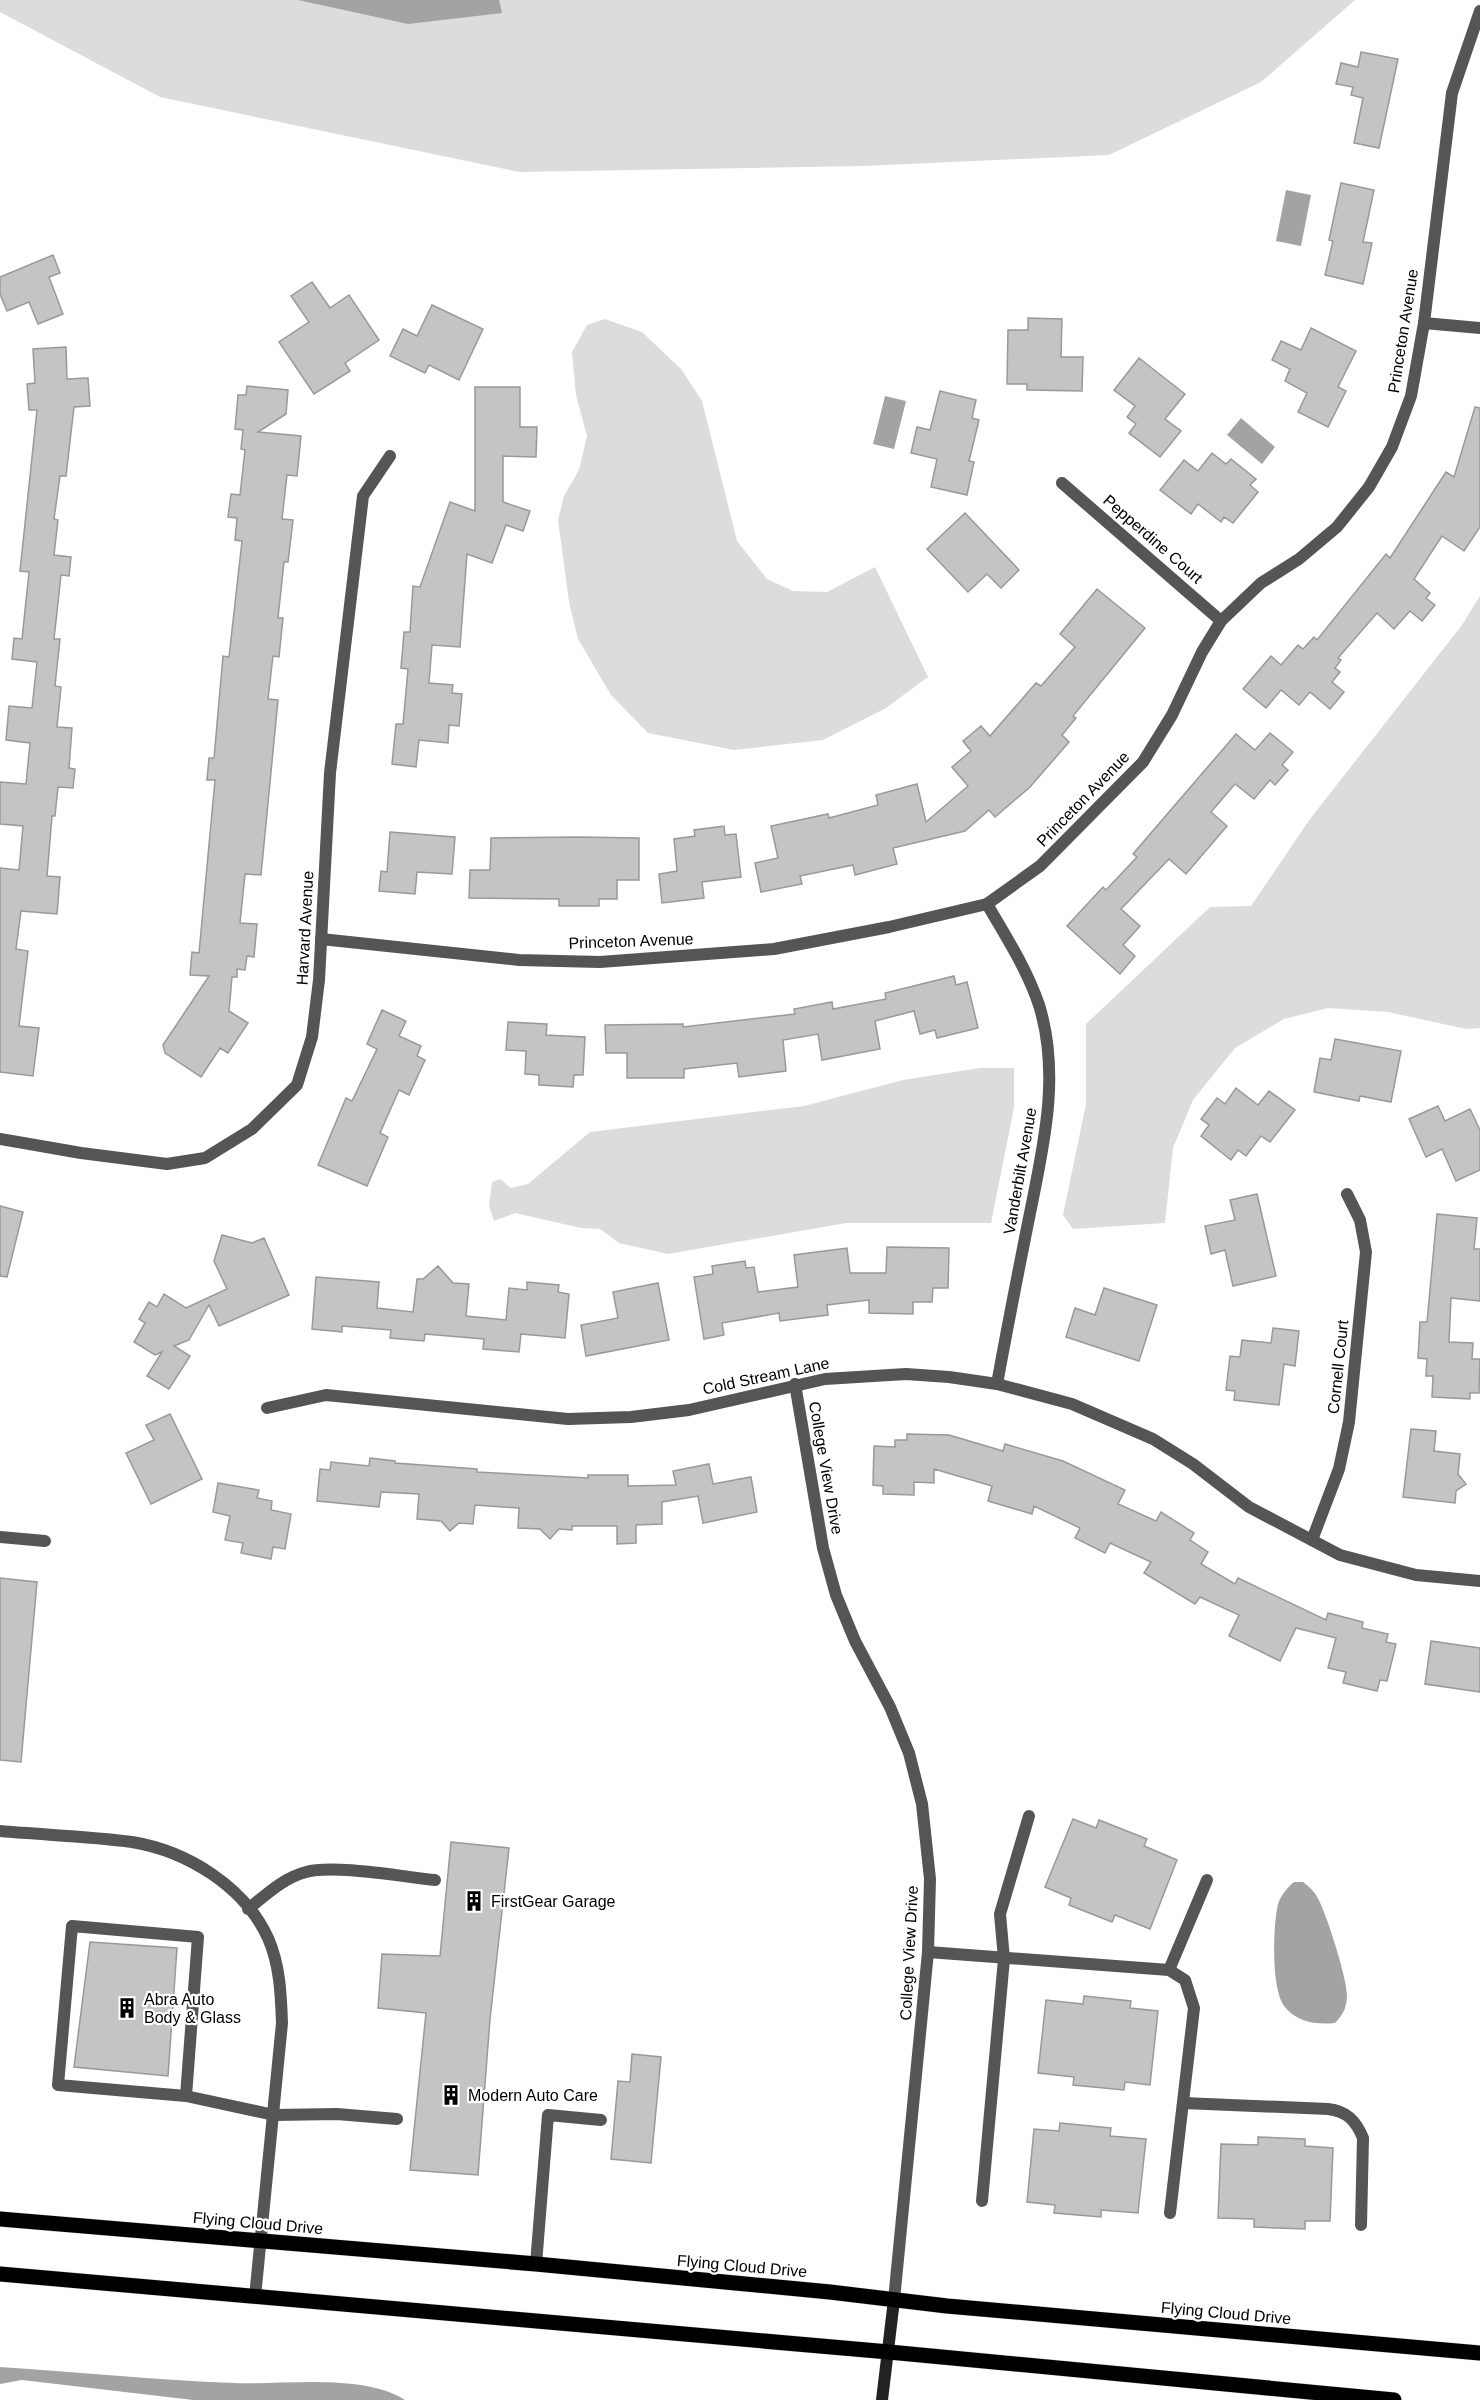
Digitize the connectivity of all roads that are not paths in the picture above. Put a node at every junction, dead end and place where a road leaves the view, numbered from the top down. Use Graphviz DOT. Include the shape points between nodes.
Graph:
graph roads {
  1 [pos="1480,11"];
  2 [pos="1424,323"];
  3 [pos="1480,328"];
  4 [pos="390,456"];
  5 [pos="1062,483"];
  6 [pos="1221,621"];
  7 [pos="987,904"];
  8 [pos="321,939"];
  9 [pos="0,1139"];
  10 [pos="1347,1194"];
  11 [pos="795,1384"];
  12 [pos="997,1384"];
  13 [pos="267,1408"];
  14 [pos="0,1537"];
  15 [pos="1311,1540"];
  16 [pos="45,1541"];
  17 [pos="1480,1581"];
  18 [pos="1029,1816"];
  19 [pos="0,1831"];
  20 [pos="435,1880"];
  21 [pos="1207,1880"];
  22 [pos="248,1909"];
  23 [pos="928,1952"];
  24 [pos="1004,1959"];
  25 [pos="1169,1970"];
  26 [pos="186,2096"];
  27 [pos="1183,2103"];
  28 [pos="274,2115"];
  29 [pos="397,2118"];
  30 [pos="601,2120"];
  31 [pos="982,2201"];
  32 [pos="1170,2213"];
  33 [pos="0,2219"];
  34 [pos="1361,2225"];
  35 [pos="262,2242"];
  36 [pos="536,2265"];
  37 [pos="0,2274"];
  38 [pos="255,2297"];
  39 [pos="894,2300"];
  40 [pos="889,2352"];
  41 [pos="1480,2353"];
  42 [pos="882,2400"];
  43 [pos="1394,2400"];
  1 -- 2 [label="street, Princeton Avenue" via="1452,93"];
  2 -- 3 [label="street"];
  2 -- 6 [label="street, Princeton Avenue" via="1411,396 1392,447 1369,487 1337,527 1261,584"];
  4 -- 8 [label="street, Harvard Avenue" via="363,496 330,773"];
  5 -- 6 [label="street, Pepperdine Court"];
  6 -- 7 [label="street, Princeton Avenue" via="1143,762 1040,866"];
  7 -- 8 [label="street, Princeton Avenue" via="774,949 600,962 519,960"];
  7 -- 12 [label="street, Vanderbilt Avenue" via="1023,966 1039,1006 1050,1087 1046,1130"];
  8 -- 9 [label="street, Harvard Avenue" via="312,1037 297,1085 252,1129 206,1158 167,1164"];
  10 -- 15 [label="street, Cornell Court" via="1360,1220 1366,1252 1351,1411 1339,1469"];
  11 -- 12 [label="street, Cold Stream Lane" via="861,1375 906,1374"];
  11 -- 13 [label="street, Cold Stream Lane" via="689,1410 631,1417 568,1419 326,1395"];
  11 -- 23 [label="street, College View Drive" via="823,1548 836,1595 909,1753 922,1804 930,1879"];
  12 -- 15 [label="street, Cold Stream Lane" via="1072,1404 1153,1439 1250,1507"];
  14 -- 16 [label="street"];
  15 -- 17 [label="street, Cold Stream Lane" via="1374,1566 1416,1575"];
  18 -- 24 [label="street" via="1000,1914"];
  19 -- 22 [label="street" via="133,1842 174,1853 213,1873"];
  20 -- 22 [label="street" via="307,1871 283,1881"];
  21 -- 25 [label="street"];
  22 -- 28 [label="street" via="268,1938 280,1981 282,2023"];
  23 -- 24 [label="street"];
  23 -- 39 [label="street, College View Drive"];
  24 -- 25 [label="street"];
  24 -- 31 [label="street"];
  25 -- 27 [label="street" via="1185,1980 1194,2008"];
  26 -- 26 [label="street" via="198,1937 72,1926 58,2085"];
  26 -- 28 [label="street"];
  27 -- 32 [label="street"];
  27 -- 34 [label="street" via="1340,2110 1358,2125 1363,2138"];
  28 -- 29 [label="street"];
  28 -- 35 [label="street"];
  30 -- 36 [label="street" via="548,2115"];
  33 -- 35 [label="main road, Flying Cloud Drive"];
  35 -- 36 [label="main road, Flying Cloud Drive"];
  35 -- 38 [label="street"];
  36 -- 39 [label="main road, Flying Cloud Drive"];
  37 -- 38 [label="main road"];
  38 -- 40 [label="main road"];
  39 -- 40 [label="street, College View Drive"];
  39 -- 41 [label="main road, Flying Cloud Drive"];
  40 -- 42 [label="street, College View Drive"];
  40 -- 43 [label="main road"];
}
